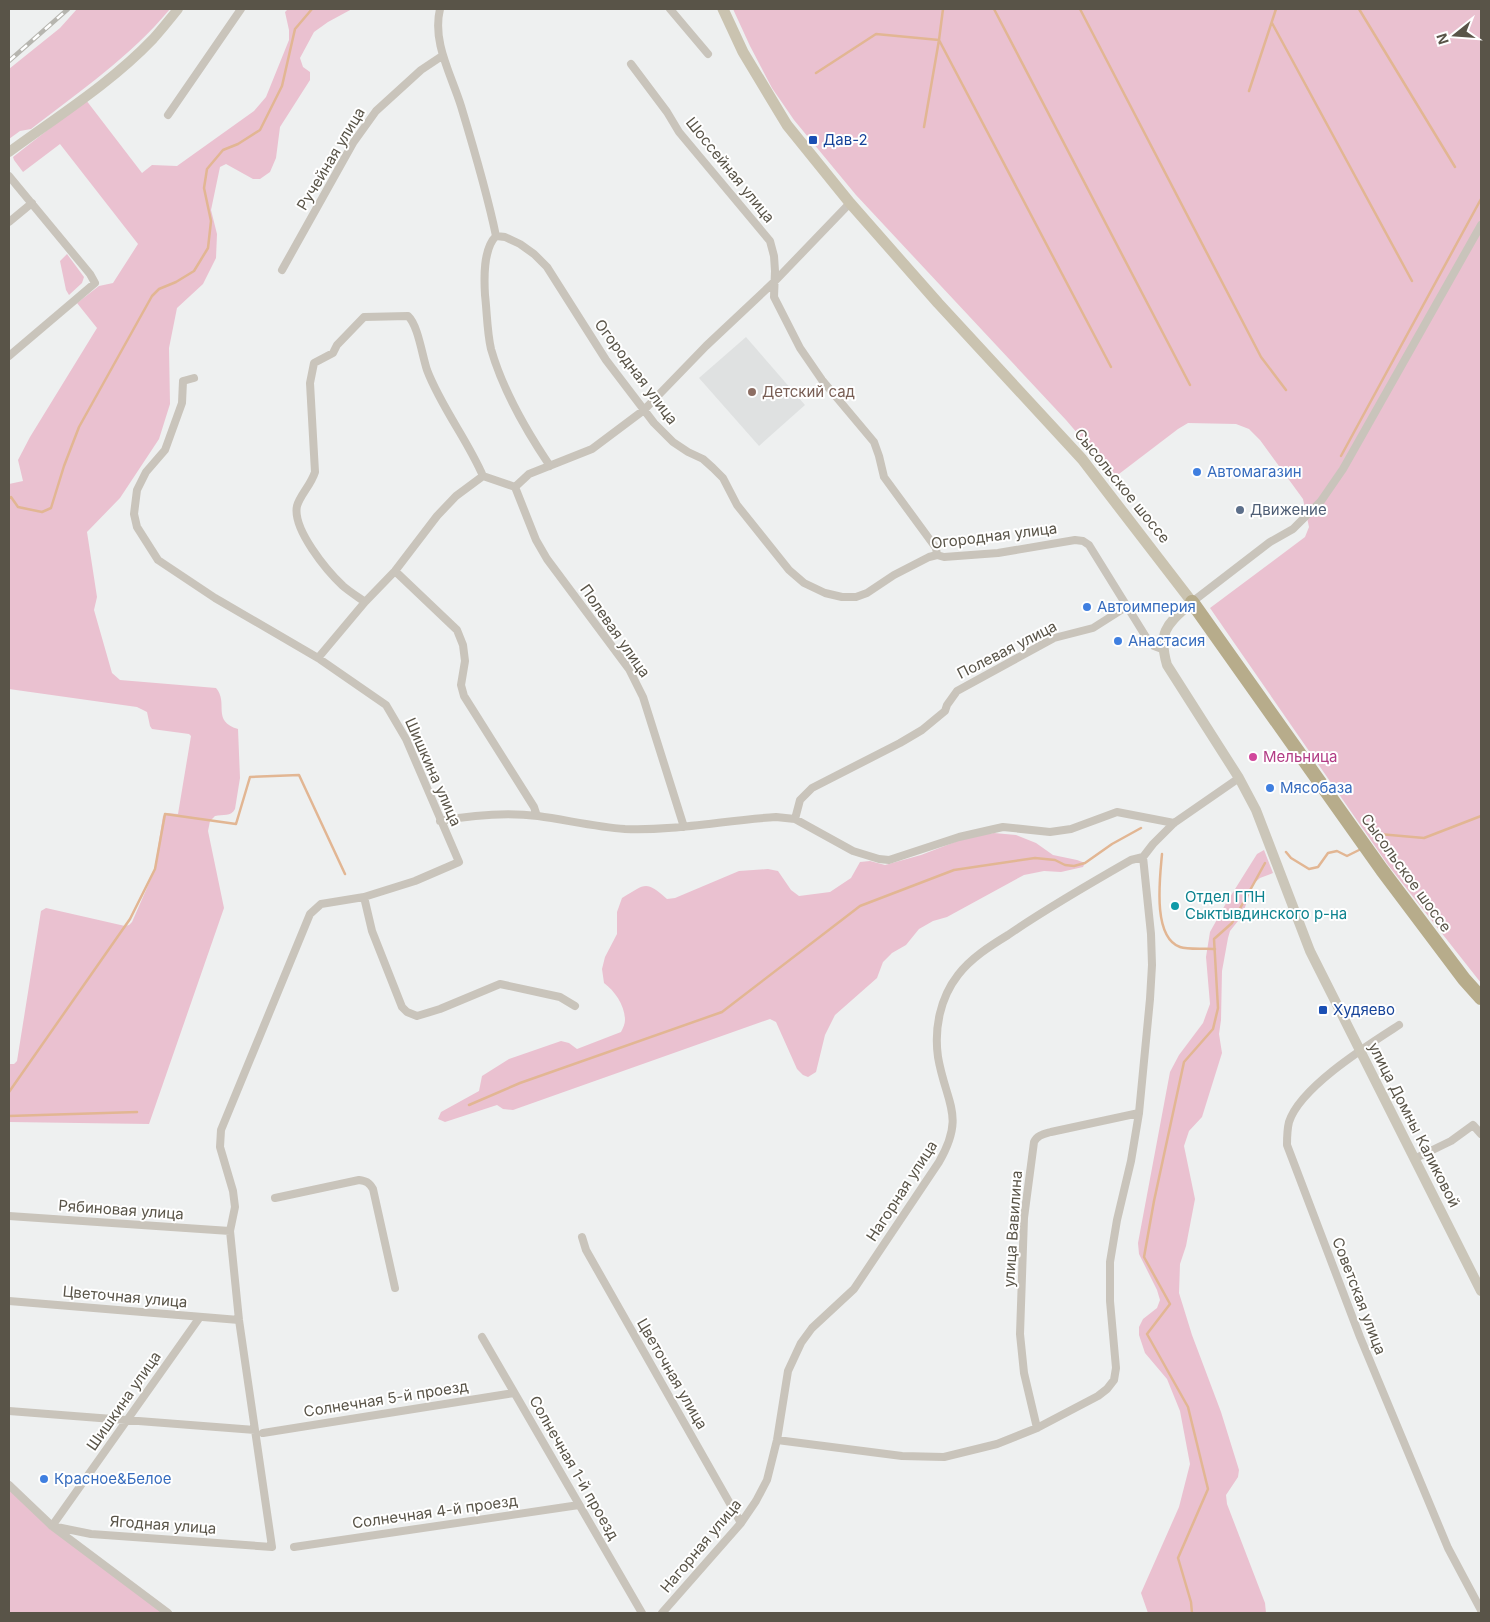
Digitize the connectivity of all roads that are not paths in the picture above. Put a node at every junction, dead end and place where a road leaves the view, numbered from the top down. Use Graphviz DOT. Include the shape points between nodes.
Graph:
graph roads {
  1 [pos="178,9"];
  2 [pos="241,9"];
  3 [pos="440,9"];
  4 [pos="670,9"];
  5 [pos="723,9"];
  6 [pos="708,54"];
  7 [pos="442,56"];
  8 [pos="631,64"];
  9 [pos="168,115"];
  10 [pos="9,152"];
  11 [pos="9,176"];
  12 [pos="32,203"];
  13 [pos="850,204"];
  14 [pos="9,222"];
  15 [pos="1481,225"];
  16 [pos="496,236"];
  17 [pos="282,270"];
  18 [pos="774,282"];
  19 [pos="9,356"];
  20 [pos="194,378"];
  21 [pos="644,410"];
  22 [pos="550,466"];
  23 [pos="483,476"];
  24 [pos="515,488"];
  25 [pos="937,555"];
  26 [pos="395,571"];
  27 [pos="365,602"];
  28 [pos="1192,602"];
  29 [pos="1126,607"];
  30 [pos="1162,649"];
  31 [pos="318,658"];
  32 [pos="1239,778"];
  33 [pos="537,816"];
  34 [pos="795,818"];
  35 [pos="440,821"];
  36 [pos="1174,823"];
  37 [pos="684,827"];
  38 [pos="1143,856"];
  39 [pos="364,897"];
  40 [pos="1481,998"];
  41 [pos="575,1006"];
  42 [pos="1399,1025"];
  43 [pos="1360,1050"];
  44 [pos="1139,1113"];
  45 [pos="1481,1134"];
  46 [pos="1414,1159"];
  47 [pos="275,1198"];
  48 [pos="9,1216"];
  49 [pos="230,1231"];
  50 [pos="582,1237"];
  51 [pos="395,1288"];
  52 [pos="1481,1291"];
  53 [pos="9,1301"];
  54 [pos="200,1317"];
  55 [pos="239,1320"];
  56 [pos="482,1337"];
  57 [pos="514,1393"];
  58 [pos="9,1411"];
  59 [pos="127,1420"];
  60 [pos="1037,1428"];
  61 [pos="255,1430"];
  62 [pos="263,1433"];
  63 [pos="777,1440"];
  64 [pos="9,1485"];
  65 [pos="579,1505"];
  66 [pos="740,1523"];
  67 [pos="52,1526"];
  68 [pos="272,1547"];
  69 [pos="294,1547"];
  70 [pos="1481,1610"];
  71 [pos="641,1612"];
  72 [pos="168,1613"];
  73 [pos="630,1613"];
  74 [pos="662,1613"];
  1 -- 10 [label="main road" via="129,62"];
  2 -- 9 [label="street"];
  3 -- 7 [label="street" via="438,34"];
  4 -- 6 [label="street"];
  5 -- 13 [label="main road, Сысольское шоссе" via="743,52 782,117"];
  7 -- 16 [label="street" via="454,82 486,189"];
  7 -- 17 [label="street, Ручейная улица" via="420,70 376,110 353,143"];
  8 -- 18 [label="street, Шоссейная улица" via="679,132 770,241 774,256"];
  11 -- 12 [label="street"];
  12 -- 14 [label="street"];
  12 -- 19 [label="street" via="95,283"];
  13 -- 18 [label="street"];
  13 -- 28 [label="main road, Сысольское шоссе" via="1082,459"];
  15 -- 28 [label="street" via="1343,469 1321,501 1293,529 1270,542"];
  16 -- 21 [label="street, Огородная улица" via="520,244 547,268 606,360"];
  16 -- 22 [label="street" via="491,241 483,274 491,347 503,384 526,432"];
  18 -- 21 [label="street"];
  18 -- 25 [label="street, Шоссейная улица" via="774,297 800,348 822,380 874,442 884,477 936,548"];
  20 -- 31 [label="street, Шишкина улица" via="183,382 182,403 165,450 146,472 137,490 134,514 137,527 158,560 215,598"];
  21 -- 22 [label="street" via="592,449"];
  21 -- 25 [label="street, Огородная улица" via="673,442 703,459 723,478 737,505 789,570 804,583 824,593 856,597"];
  22 -- 24 [label="street" via="529,474"];
  23 -- 24 [label="street"];
  23 -- 26 [label="street" via="456,496 437,516"];
  23 -- 27 [label="street" via="437,393 413,320 408,316 364,317 333,353 314,363 310,383 315,472 297,506 298,520 324,566"];
  24 -- 37 [label="street, Полевая улица" via="543,554 629,669 643,697"];
  25 -- 29 [label="street, Огородная улица" via="998,553 1083,541 1089,544"];
  26 -- 27 [label="street"];
  26 -- 33 [label="street" via="457,630 465,661 461,685 464,696"];
  27 -- 31 [label="street"];
  28 -- 30 [label="main road" via="1170,622 1164,632"];
  28 -- 40 [label="highway, Сысольское шоссе" via="1382,870"];
  29 -- 30 [label="street, Огородная улица" via="1146,638"];
  29 -- 34 [label="street, Полевая улица" via="1093,628 1054,638 957,691 945,711 922,730 812,788 800,800"];
  30 -- 32 [label="main road, улица Домны Каликовой" via="1167,665"];
  31 -- 35 [label="street, Шишкина улица" via="386,705 406,739"];
  32 -- 36 [label="street, Нагорная улица"];
  32 -- 43 [label="main road, улица Домны Каликовой" via="1256,810 1310,951"];
  33 -- 35 [label="street" via="472,815"];
  33 -- 37 [label="street" via="623,829"];
  34 -- 36 [label="street" via="853,851 879,860 889,860 959,837 1003,827 1050,832 1071,829 1117,812"];
  34 -- 37 [label="street" via="762,818"];
  35 -- 39 [label="street, Шишкина улица" via="459,862 415,882"];
  36 -- 38 [label="street, Нагорная улица"];
  38 -- 44 [label="street" via="1152,965"];
  38 -- 63 [label="street, Нагорная улица" via="1038,914 976,956 958,975 946,995 936,1036 938,1058 952,1108 949,1144 854,1288 801,1343 788,1371"];
  39 -- 41 [label="street" via="372,931 407,1012 417,1016 500,984 560,997"];
  39 -- 49 [label="street, Шишкина улица" via="321,904 310,914 220,1130 220,1147 235,1207"];
  42 -- 43 [label="street, Советская улица"];
  43 -- 46 [label="main road, улица Домны Каликовой"];
  43 -- 70 [label="street, Советская улица" via="1299,1104 1290,1121 1287,1145 1364,1346 1448,1548"];
  44 -- 60 [label="street" via="1110,1262 1114,1380 1098,1396"];
  44 -- 60 [label="street, улица Вавилина" via="1051,1132 1034,1142 1024,1218 1020,1334 1024,1373"];
  45 -- 46 [label="street" via="1473,1125"];
  46 -- 52 [label="main road, улица Домны Каликовой"];
  47 -- 51 [label="street" via="367,1181 373,1188"];
  48 -- 49 [label="street, Рябиновая улица"];
  49 -- 55 [label="street, Шишкина улица"];
  50 -- 66 [label="street, Цветочная улица" via="586,1250"];
  53 -- 54 [label="street, Цветочная улица"];
  54 -- 55 [label="street, Цветочная улица"];
  54 -- 59 [label="street, Шишкина улица"];
  55 -- 61 [label="street, Шишкина улица"];
  56 -- 57 [label="street, Солнечная 1-й проезд"];
  57 -- 62 [label="street, Солнечная 5-й проезд"];
  57 -- 65 [label="street, Солнечная 1-й проезд"];
  58 -- 59 [label="street"];
  59 -- 61 [label="street"];
  59 -- 67 [label="street, Шишкина улица"];
  60 -- 63 [label="street" via="997,1444 944,1457 902,1456"];
  61 -- 68 [label="street, Шишкина улица"];
  63 -- 66 [label="street, Нагорная улица" via="767,1480"];
  64 -- 67 [label="street"];
  65 -- 69 [label="street, Солнечная 4-й проезд"];
  65 -- 71 [label="street, Солнечная 1-й проезд"];
  66 -- 74 [label="street, Нагорная улица"];
  67 -- 68 [label="street, Ягодная улица" via="91,1534"];
  67 -- 72 [label="street"];
  71 -- 73 [label="street"];
}
